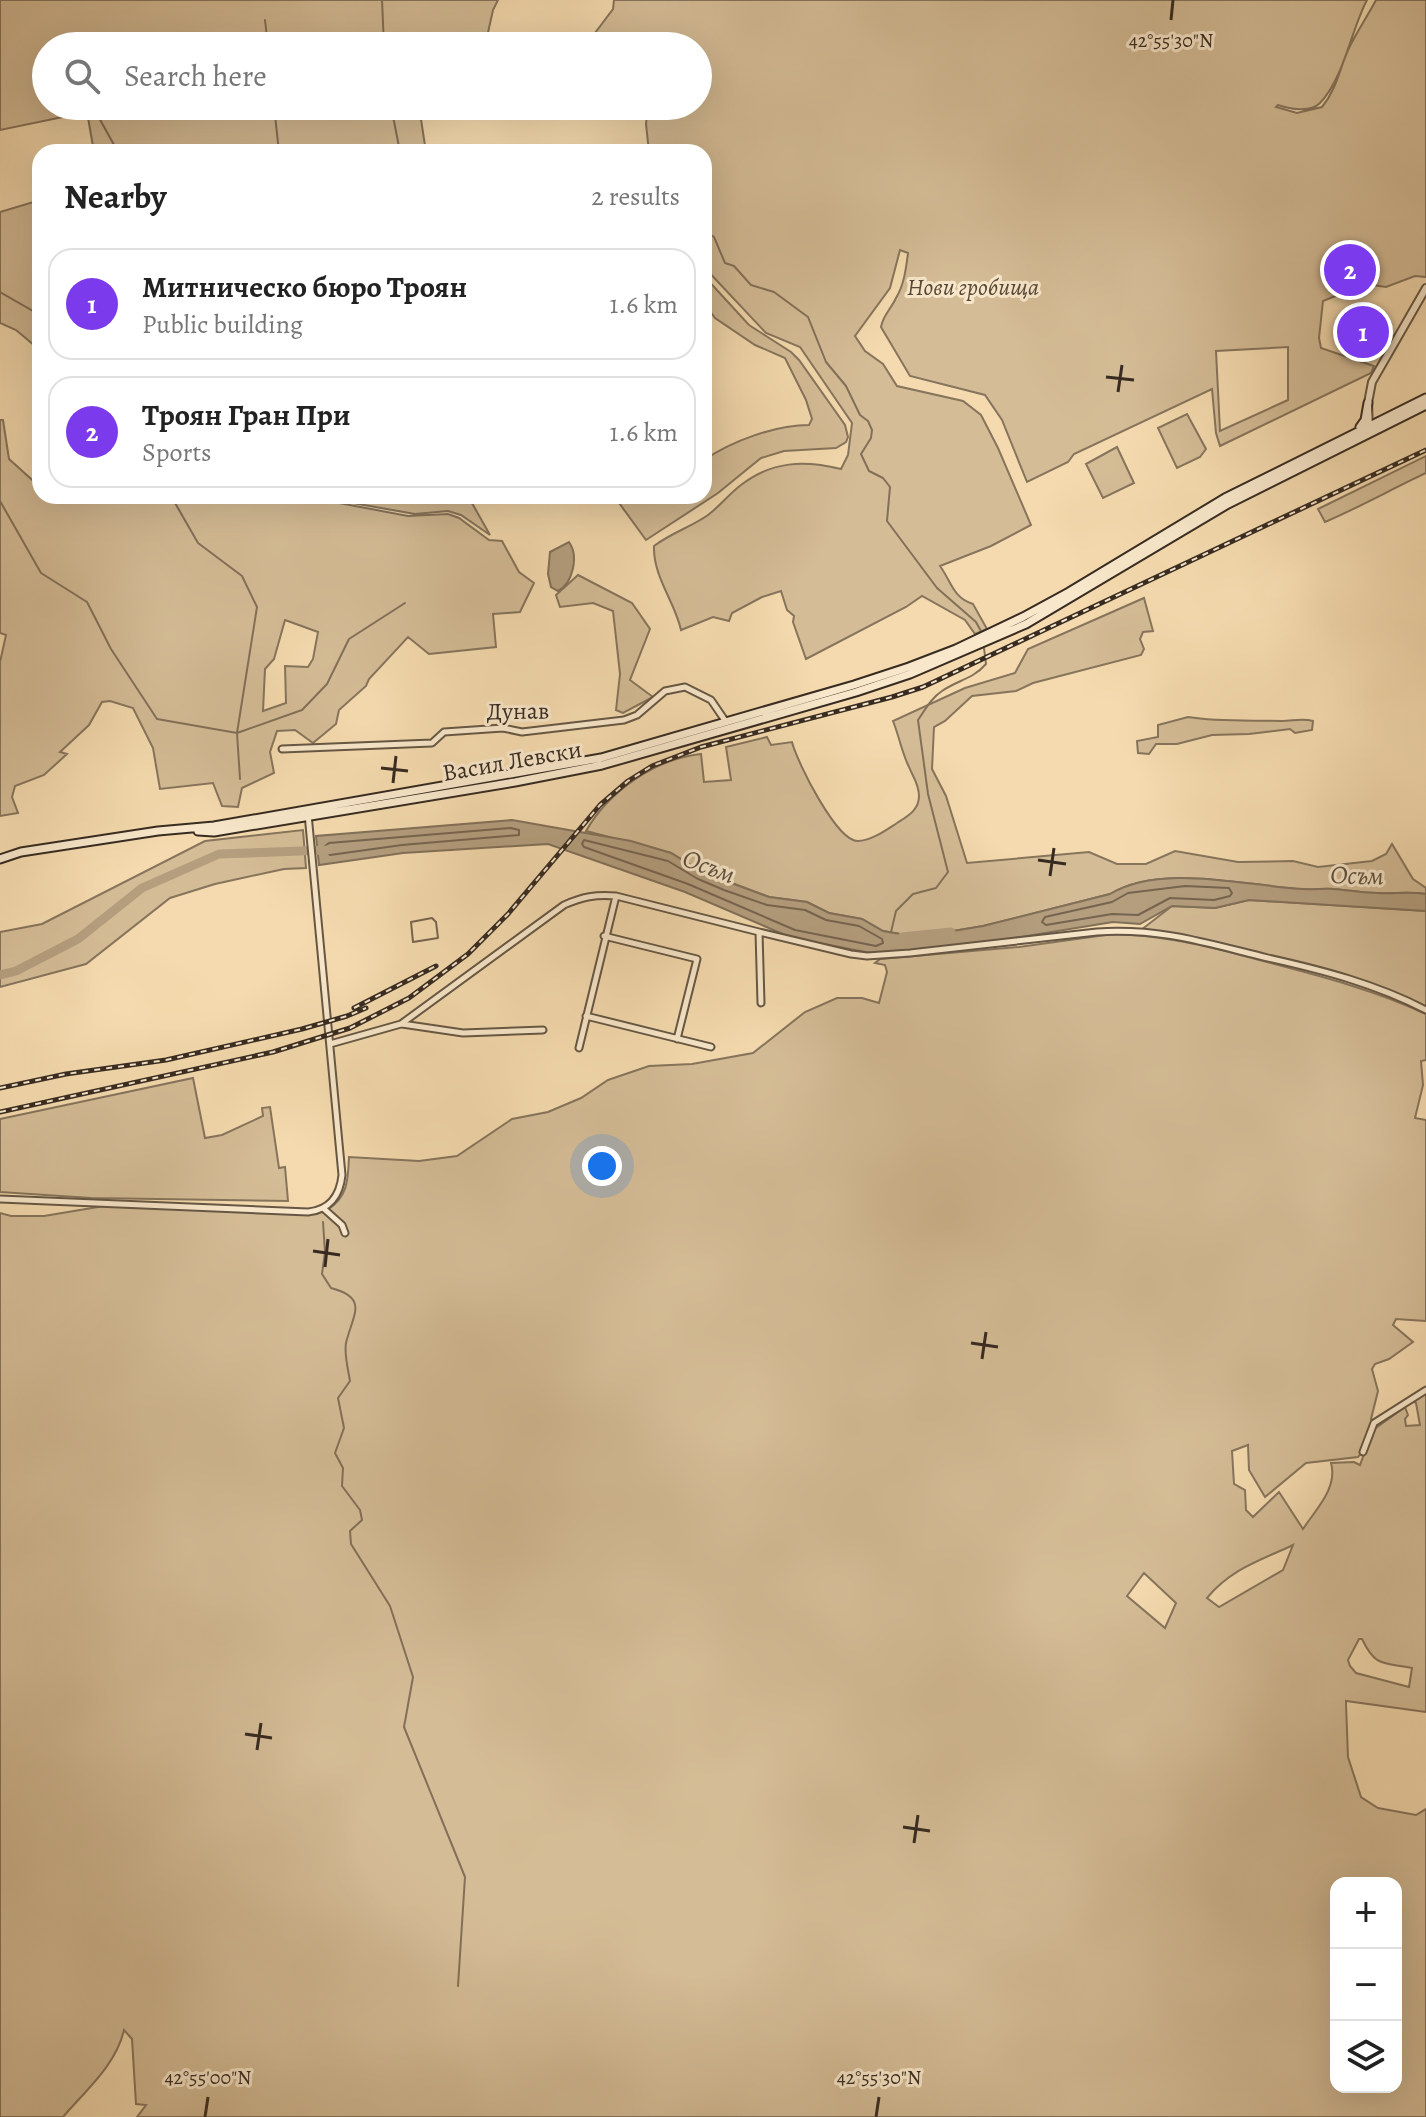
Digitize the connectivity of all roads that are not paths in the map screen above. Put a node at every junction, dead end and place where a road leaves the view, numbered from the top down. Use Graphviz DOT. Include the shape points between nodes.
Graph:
graph roads {
  1 [pos="1426,288"];
  2 [pos="1426,398"];
  3 [pos="1368,403"];
  4 [pos="1426,405"];
  5 [pos="1389,415"];
  6 [pos="1369,429"];
  7 [pos="1358,430"];
  8 [pos="727,726"];
  9 [pos="282,749"];
  10 [pos="307,812"];
  11 [pos="0,859"];
  12 [pos="616,896"];
  13 [pos="759,932"];
  14 [pos="604,936"];
  15 [pos="761,1003"];
  16 [pos="1426,1010"];
  17 [pos="586,1016"];
  18 [pos="401,1024"];
  19 [pos="543,1030"];
  20 [pos="677,1039"];
  21 [pos="330,1044"];
  22 [pos="711,1047"];
  23 [pos="579,1048"];
  24 [pos="0,1199"];
  25 [pos="323,1208"];
  26 [pos="345,1233"];
  27 [pos="1426,1390"];
  28 [pos="1363,1452"];
  1 -- 3 [label="street" via="1377,372"];
  2 -- 5 [label="main road"];
  3 -- 5 [label="main road"];
  3 -- 6 [label="street"];
  3 -- 7 [label="main road"];
  4 -- 6 [label="main road"];
  5 -- 6 [label="main road"];
  6 -- 7 [label="main road"];
  6 -- 8 [label="main road" via="992,640 897,678"];
  7 -- 8 [label="main road" via="1225,498 1069,592 989,633 882,676"];
  8 -- 9 [label="street, Дунав" via="711,700 685,687 665,691 637,715 600,724 444,732 432,743"];
  8 -- 10 [label="main road, Васил Левски" via="559,767"];
  10 -- 11 [label="main road, Васил Левски" via="214,832 158,831"];
  10 -- 21 [label="street"];
  12 -- 13 [label="street"];
  12 -- 14 [label="street"];
  12 -- 18 [label="street" via="580,897 564,905"];
  13 -- 15 [label="street"];
  13 -- 16 [label="street" via="867,956 1097,932 1154,932 1336,975"];
  14 -- 17 [label="street"];
  14 -- 20 [label="street" via="697,959"];
  17 -- 20 [label="street"];
  17 -- 23 [label="street"];
  18 -- 19 [label="street" via="463,1033"];
  18 -- 21 [label="street"];
  20 -- 22 [label="street"];
  21 -- 25 [label="street" via="342,1175 336,1197"];
  24 -- 25 [label="street" via="308,1212"];
  25 -- 26 [label="street"];
  27 -- 28 [label="street" via="1374,1423"];
}
